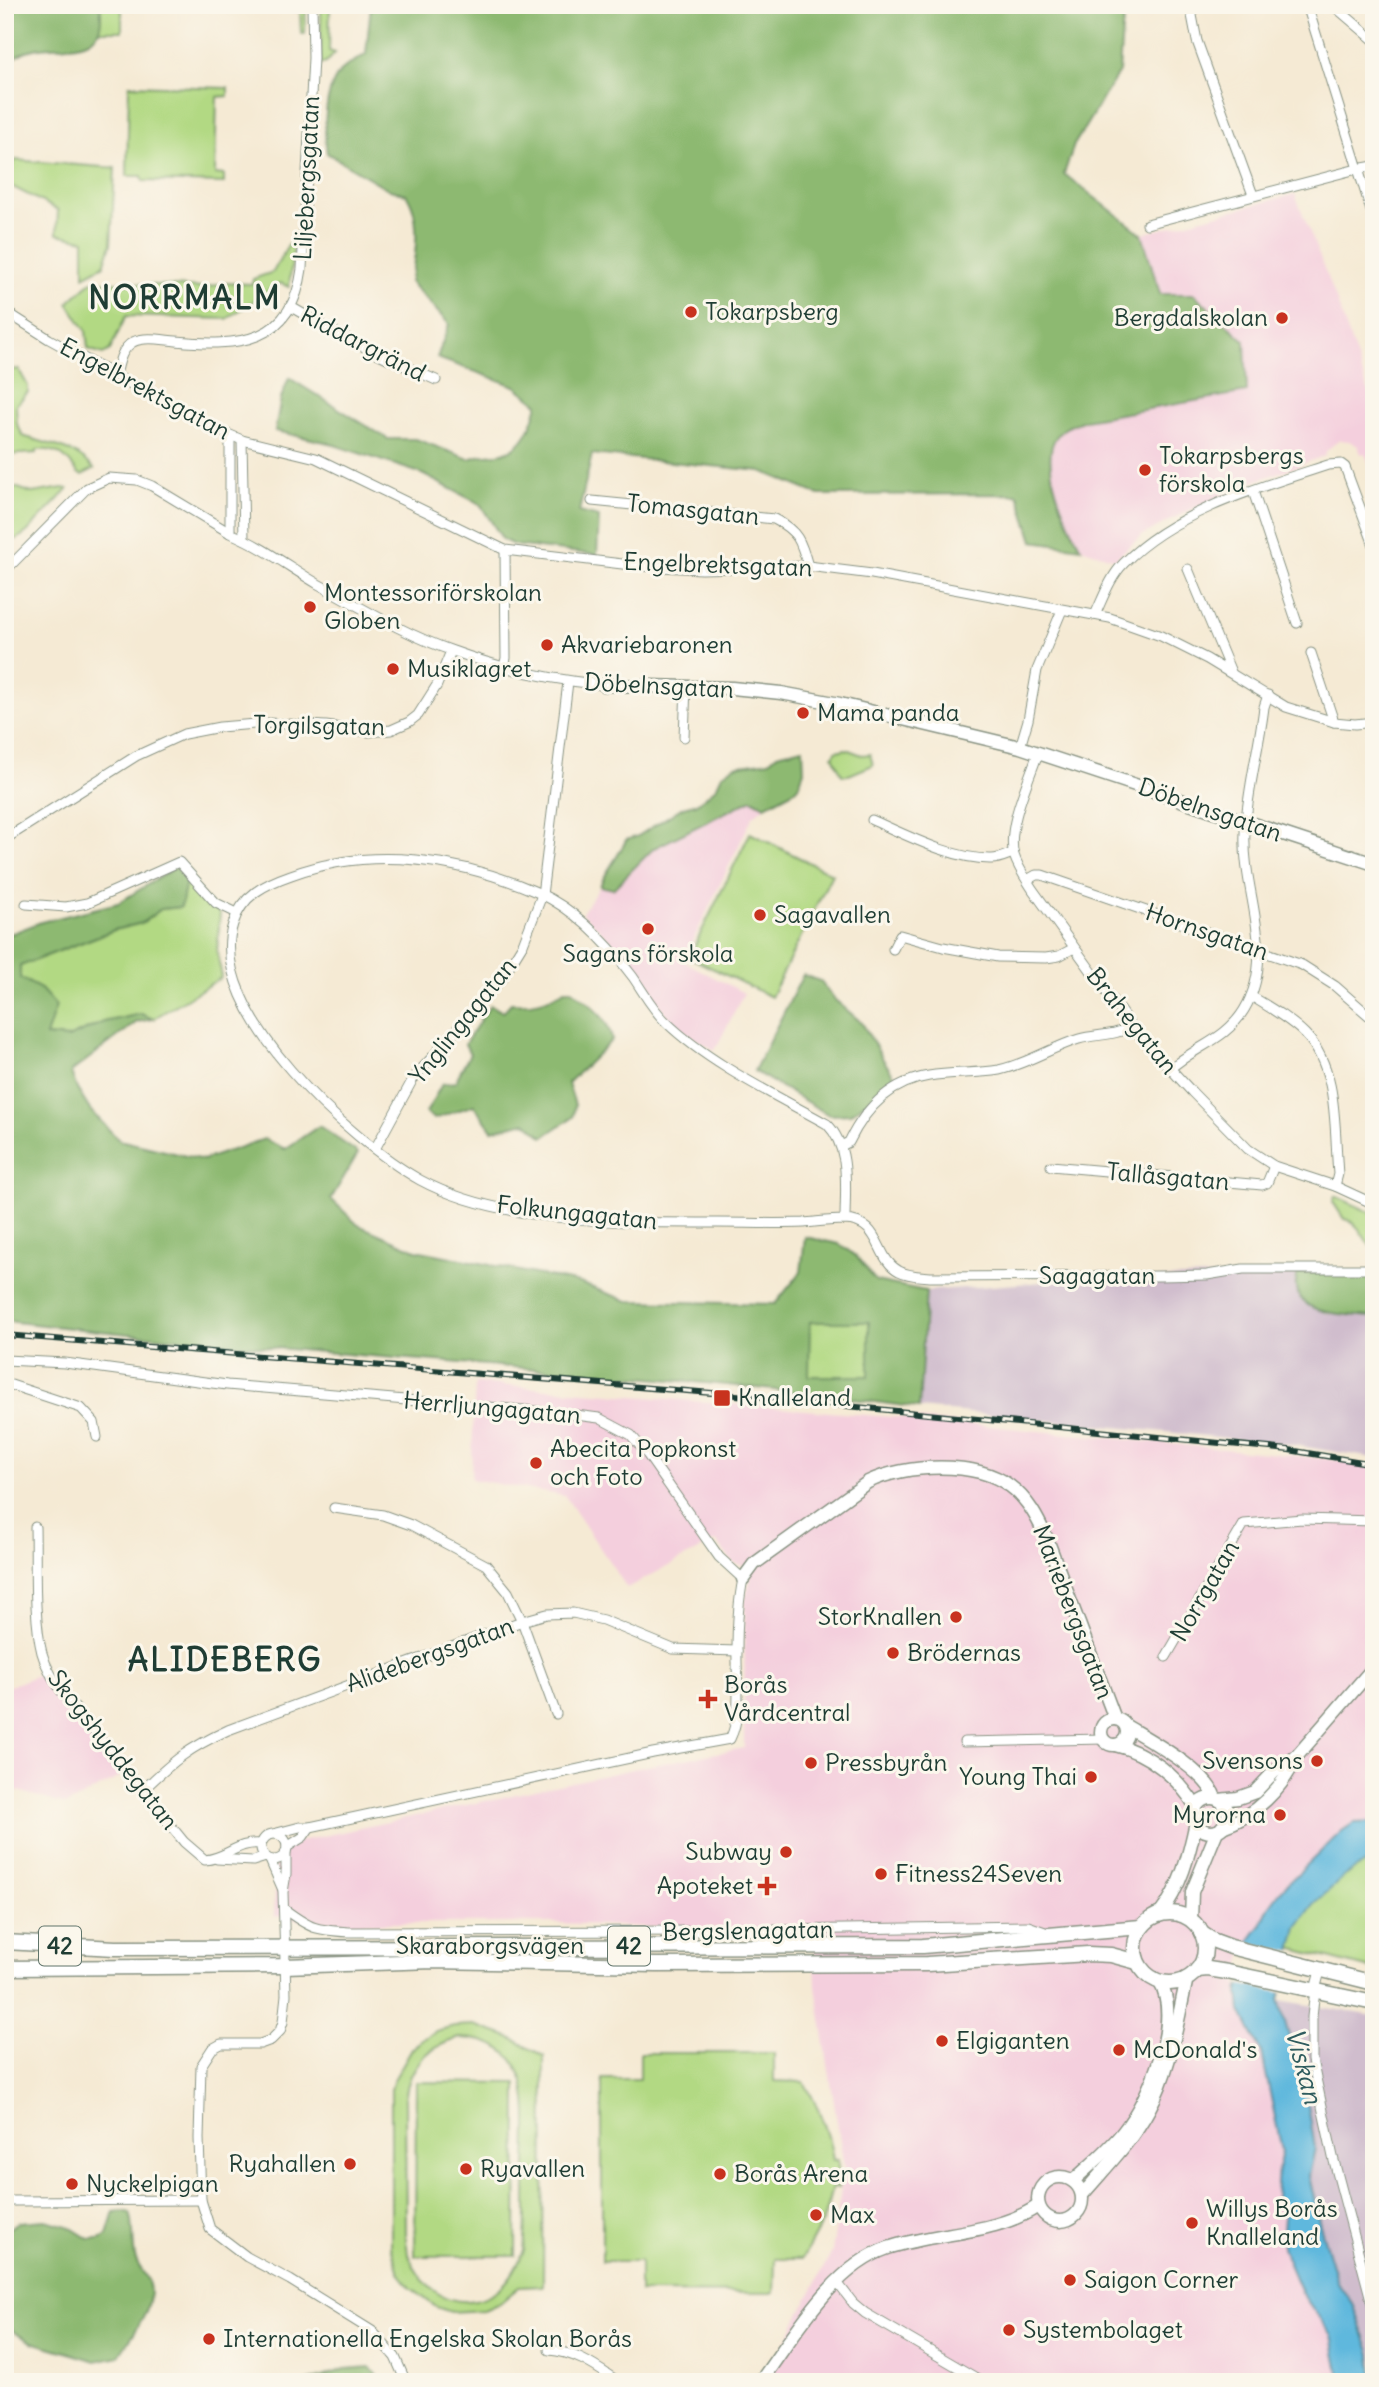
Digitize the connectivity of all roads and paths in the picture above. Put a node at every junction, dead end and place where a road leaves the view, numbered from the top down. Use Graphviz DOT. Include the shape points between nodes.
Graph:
graph roads {
  1 [pos="312,5"];
  2 [pos="1190,5"];
  3 [pos="1307,5"];
  4 [pos="1333,5"];
  5 [pos="1374,40"];
  6 [pos="1374,166"];
  7 [pos="1357,169"];
  8 [pos="1253,195"];
  9 [pos="1374,220"];
  10 [pos="1147,223"];
  11 [pos="290,307"];
  12 [pos="5,311"];
  13 [pos="116,375"];
  14 [pos="436,380"];
  15 [pos="230,436"];
  16 [pos="242,440"];
  17 [pos="1252,491"];
  18 [pos="592,501"];
  19 [pos="230,533"];
  20 [pos="244,538"];
  21 [pos="1374,545"];
  22 [pos="505,550"];
  23 [pos="7,565"];
  24 [pos="808,566"];
  25 [pos="1188,569"];
  26 [pos="1062,610"];
  27 [pos="1095,615"];
  28 [pos="1297,623"];
  29 [pos="451,651"];
  30 [pos="1311,653"];
  31 [pos="504,667"];
  32 [pos="1231,672"];
  33 [pos="568,682"];
  34 [pos="604,685"];
  35 [pos="686,686"];
  36 [pos="1268,695"];
  37 [pos="1334,722"];
  38 [pos="1374,722"];
  39 [pos="684,737"];
  40 [pos="1020,747"];
  41 [pos="1038,753"];
  42 [pos="872,820"];
  43 [pos="1246,821"];
  44 [pos="5,839"];
  45 [pos="1013,853"];
  46 [pos="1374,864"];
  47 [pos="1027,880"];
  48 [pos="542,895"];
  49 [pos="26,905"];
  50 [pos="237,913"];
  51 [pos="1074,948"];
  52 [pos="893,949"];
  53 [pos="1259,950"];
  54 [pos="1251,996"];
  55 [pos="1374,1020"];
  56 [pos="1131,1026"];
  57 [pos="1170,1069"];
  58 [pos="841,1146"];
  59 [pos="374,1149"];
  60 [pos="1051,1166"];
  61 [pos="1274,1166"];
  62 [pos="1335,1186"];
  63 [pos="1374,1204"];
  64 [pos="845,1220"];
  65 [pos="1374,1269"];
  66 [pos="5,1360"];
  67 [pos="5,1383"];
  68 [pos="97,1437"];
  69 [pos="334,1508"];
  70 [pos="1374,1521"];
  71 [pos="34,1527"];
  72 [pos="743,1579"];
  73 [pos="522,1621"];
  74 [pos="737,1650"];
  75 [pos="1166,1657"];
  76 [pos="1374,1667"];
  77 [pos="556,1714"];
  78 [pos="1120,1722"];
  79 [pos="964,1742"];
  80 [pos="1109,1742"];
  81 [pos="1296,1757"];
  82 [pos="143,1790"];
  83 [pos="1217,1799"];
  84 [pos="1196,1807"];
  85 [pos="1196,1822"];
  86 [pos="310,1827"];
  87 [pos="1219,1829"];
  88 [pos="273,1834"];
  89 [pos="261,1844"];
  90 [pos="286,1850"];
  91 [pos="268,1858"];
  92 [pos="215,1859"];
  93 [pos="283,1892"];
  94 [pos="284,1909"];
  95 [pos="1160,1914"];
  96 [pos="1191,1920"];
  97 [pos="1141,1927"];
  98 [pos="1050,1933"];
  99 [pos="1201,1933"];
  100 [pos="5,1942"];
  101 [pos="285,1946"];
  102 [pos="1137,1962"];
  103 [pos="285,1966"];
  104 [pos="5,1968"];
  105 [pos="1320,1971"];
  106 [pos="1192,1974"];
  107 [pos="1159,1981"];
  108 [pos="1374,1983"];
  109 [pos="1315,1990"];
  110 [pos="1374,2003"];
  111 [pos="1073,2181"];
  112 [pos="1082,2195"];
  113 [pos="201,2200"];
  114 [pos="13,2202"];
  115 [pos="1038,2206"];
  116 [pos="836,2281"];
  117 [pos="1374,2311"];
  118 [pos="549,2350"];
  119 [pos="406,2382"];
  120 [pos="619,2382"];
  121 [pos="760,2382"];
  122 [pos="983,2382"];
  1 -- 11 [label="street, Liljebergsgatan" via="302,269"];
  2 -- 8 [label="street" via="1197,41"];
  3 -- 7 [label="street"];
  4 -- 5 [label="street"];
  6 -- 7 [label="street"];
  7 -- 8 [label="street"];
  7 -- 9 [label="street"];
  8 -- 10 [label="street"];
  11 -- 13 [label="street, Liljebergsgatan" via="272,327 241,342 135,341 120,358"];
  11 -- 14 [label="street, Riddargränd" via="343,338"];
  12 -- 13 [label="street, Engelbrektsgatan"];
  13 -- 15 [label="street, Engelbrektsgatan"];
  15 -- 16 [label="street, Engelbrektsgatan"];
  15 -- 19 [label="street"];
  16 -- 20 [label="street"];
  16 -- 22 [label="street, Engelbrektsgatan" via="316,458"];
  17 -- 21 [label="street" via="1341,464 1351,478"];
  17 -- 27 [label="street" via="1150,541 1111,580"];
  17 -- 28 [label="street"];
  18 -- 24 [label="street, Tomasgatan" via="775,519 795,532"];
  19 -- 20 [label="street, Döbelnsgatan"];
  19 -- 23 [label="street, Döbelnsgatan" via="152,486 109,478 87,488"];
  20 -- 29 [label="street, Döbelnsgatan" via="316,582"];
  22 -- 24 [label="street, Engelbrektsgatan" via="639,566"];
  22 -- 31 [label="street"];
  24 -- 26 [label="street, Engelbrektsgatan"];
  25 -- 32 [label="street"];
  26 -- 27 [label="street, Engelbrektsgatan"];
  26 -- 40 [label="street" via="1037,670"];
  27 -- 32 [label="street, Engelbrektsgatan" via="1161,636"];
  29 -- 31 [label="street, Döbelnsgatan"];
  29 -- 44 [label="street, Torgilsgatan" via="438,685 418,715 391,730 268,723 184,734 144,752"];
  30 -- 37 [label="street"];
  31 -- 33 [label="street, Döbelnsgatan"];
  32 -- 36 [label="street, Engelbrektsgatan"];
  33 -- 34 [label="street, Döbelnsgatan"];
  33 -- 48 [label="street, Ynglingagatan"];
  34 -- 35 [label="street, Döbelnsgatan"];
  35 -- 39 [label="street"];
  35 -- 40 [label="street, Döbelnsgatan" via="841,704"];
  36 -- 37 [label="street, Engelbrektsgatan" via="1286,707"];
  36 -- 43 [label="street"];
  37 -- 38 [label="street, Engelbrektsgatan"];
  40 -- 41 [label="street, Döbelnsgatan"];
  41 -- 43 [label="street, Döbelnsgatan"];
  41 -- 45 [label="street" via="1016,821"];
  42 -- 45 [label="street" via="967,856 994,860"];
  43 -- 46 [label="street, Döbelnsgatan"];
  43 -- 53 [label="street" via="1244,860"];
  45 -- 47 [label="street, Brahegatan"];
  47 -- 51 [label="street, Brahegatan"];
  47 -- 53 [label="street, Hornsgatan" via="1042,875"];
  48 -- 50 [label="street" via="491,874 441,863 352,860 308,869 259,888"];
  48 -- 58 [label="street" via="600,939 622,962 650,1005 688,1041 827,1124"];
  48 -- 59 [label="street, Ynglingagatan" via="523,944 502,978 413,1079"];
  49 -- 50 [label="street" via="87,903 179,862 216,903"];
  50 -- 59 [label="street, Folkungagatan" via="229,961 248,1010 277,1054 323,1104"];
  51 -- 52 [label="street" via="1045,958 999,957 900,935"];
  51 -- 56 [label="street, Brahegatan"];
  53 -- 54 [label="street"];
  53 -- 55 [label="street, Hornsgatan" via="1302,965"];
  54 -- 57 [label="street" via="1224,1033"];
  54 -- 62 [label="street" via="1298,1027 1323,1061 1335,1136"];
  56 -- 57 [label="street, Brahegatan"];
  56 -- 58 [label="street" via="1123,1032 1065,1043 998,1070 926,1076 904,1083 868,1111 849,1142"];
  57 -- 61 [label="street, Brahegatan" via="1248,1149"];
  58 -- 64 [label="street"];
  59 -- 64 [label="street, Folkungagatan" via="421,1180 511,1210 675,1223"];
  60 -- 61 [label="street, Tallåsgatan" via="1262,1185"];
  61 -- 62 [label="street, Brahegatan"];
  62 -- 63 [label="street, Brahegatan"];
  64 -- 65 [label="street, Sagagatan" via="865,1226 891,1266 911,1275 1160,1276 1243,1269"];
  66 -- 72 [label="street, Herrljungagatan" via="599,1418 631,1436 719,1557"];
  67 -- 68 [label="street" via="81,1408 94,1422"];
  69 -- 73 [label="street" via="383,1515 411,1525 486,1565 508,1592"];
  70 -- 75 [label="street, Norrgatan" via="1302,1519 1244,1524"];
  71 -- 82 [label="street, Skogshyddegatan" via="42,1654 51,1675"];
  72 -- 74 [label="street"];
  72 -- 78 [label="street, Mariebergsgatan" via="754,1564 879,1477 939,1468 984,1474 1009,1485 1036,1514"];
  73 -- 74 [label="street, Alidebergsgatan" via="573,1613 603,1620 673,1649"];
  73 -- 77 [label="street"];
  73 -- 82 [label="street, Alidebergsgatan" via="198,1743"];
  74 -- 86 [label="street" via="737,1704 730,1739"];
  76 -- 81 [label="street"];
  78 -- 80 [label="street" via="1125,1738"];
  78 -- 80 [label="street" via="1103,1726"];
  78 -- 83 [label="street" via="1191,1767"];
  79 -- 80 [label="street"];
  80 -- 84 [label="street" via="1162,1768 1183,1786"];
  81 -- 83 [label="street" via="1255,1792"];
  81 -- 87 [label="street" via="1265,1801"];
  82 -- 92 [label="street, Skogshyddegatan" via="185,1843 205,1860"];
  83 -- 84 [label="street" via="1204,1799"];
  83 -- 87 [label="street" via="1228,1814"];
  84 -- 85 [label="street"];
  85 -- 87 [label="street" via="1205,1830"];
  85 -- 95 [label="street" via="1175,1890"];
  86 -- 88 [label="street"];
  86 -- 90 [label="street"];
  87 -- 96 [label="street" via="1192,1892"];
  88 -- 89 [label="street"];
  88 -- 90 [label="street" via="284,1839"];
  89 -- 91 [label="street"];
  89 -- 92 [label="street" via="248,1842"];
  90 -- 91 [label="street" via="279,1859"];
  90 -- 93 [label="street"];
  91 -- 92 [label="street"];
  91 -- 93 [label="street"];
  93 -- 94 [label="street"];
  94 -- 98 [label="street, Bergslenagatan" via="305,1925 349,1932 1027,1926"];
  94 -- 101 [label="street"];
  95 -- 96 [label="main road" via="1176,1913"];
  95 -- 97 [label="main road"];
  96 -- 99 [label="main road"];
  97 -- 98 [label="main road, Skaraborgsvägen / 42"];
  97 -- 102 [label="main road" via="1135,1944"];
  98 -- 101 [label="main road, Skaraborgsvägen / 42" via="923,1946"];
  99 -- 105 [label="main road" via="1231,1947"];
  99 -- 106 [label="main road" via="1204,1952"];
  100 -- 101 [label="main road, Skaraborgsvägen / 42" via="115,1948"];
  101 -- 103 [label="street"];
  102 -- 103 [label="main road, Skaraborgsvägen / 42" via="1088,1954 927,1964 433,1961"];
  102 -- 107 [label="main road, 42"];
  103 -- 104 [label="main road, Skaraborgsvägen / 42"];
  103 -- 113 [label="street" via="284,2016 275,2037 260,2044 221,2044 201,2066"];
  105 -- 108 [label="main road"];
  105 -- 109 [label="street"];
  106 -- 107 [label="main road" via="1172,1983"];
  106 -- 109 [label="main road" via="1208,1969"];
  106 -- 112 [label="street" via="1164,2076 1150,2108"];
  107 -- 111 [label="street" via="1167,1999 1167,2024 1148,2090 1123,2132"];
  109 -- 110 [label="main road"];
  109 -- 117 [label="street" via="1312,2060"];
  111 -- 112 [label="street"];
  111 -- 115 [label="street" via="1060,2176 1047,2180 1038,2192"];
  112 -- 115 [label="street" via="1075,2216 1062,2221 1047,2218"];
  113 -- 114 [label="street"];
  113 -- 119 [label="street" via="210,2229 247,2257 373,2332 395,2357"];
  115 -- 116 [label="street" via="1005,2222 888,2248"];
  116 -- 121 [label="street"];
  116 -- 122 [label="street" via="865,2313"];
  118 -- 120 [label="street" via="566,2351"];
}
